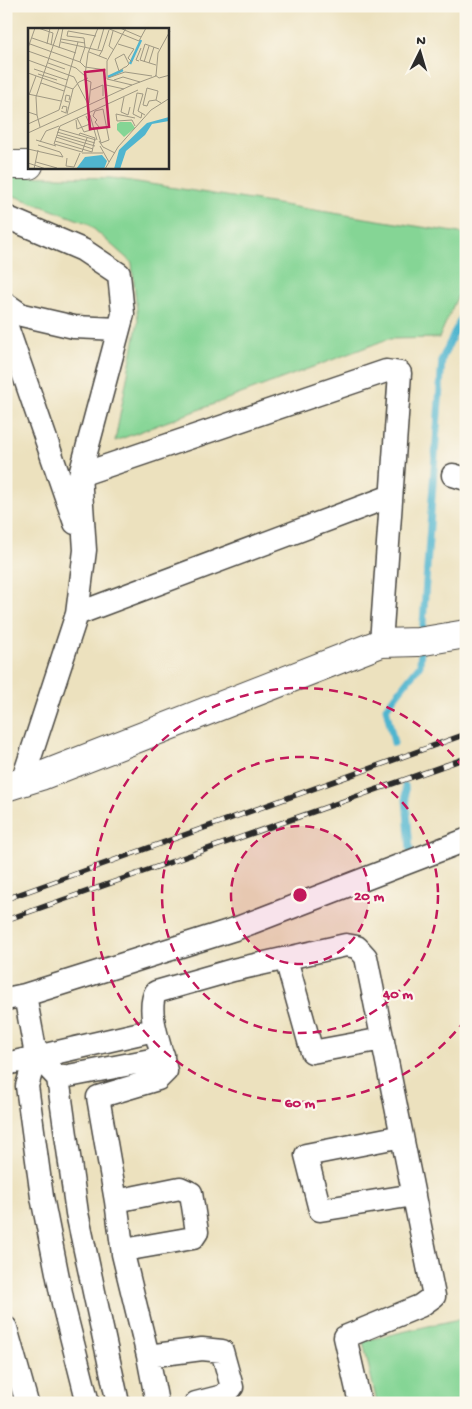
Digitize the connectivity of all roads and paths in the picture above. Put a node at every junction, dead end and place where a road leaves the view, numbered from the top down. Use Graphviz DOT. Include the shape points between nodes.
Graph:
graph roads {
  1 [pos="28,164"];
  2 [pos="6,165"];
  3 [pos="6,217"];
  4 [pos="6,304"];
  5 [pos="6,324"];
  6 [pos="118,329"];
  7 [pos="80,475"];
  8 [pos="392,496"];
  9 [pos="85,550"];
  10 [pos="77,614"];
  11 [pos="466,634"];
  12 [pos="381,643"];
  13 [pos="14,784"];
  14 [pos="466,840"];
  15 [pos="286,958"];
  16 [pos="16,997"];
  17 [pos="154,1030"];
  18 [pos="383,1039"];
  19 [pos="163,1055"];
  20 [pos="36,1056"];
  21 [pos="6,1064"];
  22 [pos="58,1078"];
  23 [pos="402,1136"];
  24 [pos="414,1195"];
  25 [pos="116,1201"];
  26 [pos="123,1254"];
  27 [pos="6,1328"];
  28 [pos="148,1356"];
  29 [pos="27,1403"];
  30 [pos="88,1403"];
  31 [pos="118,1403"];
  32 [pos="157,1403"];
  33 [pos="196,1403"];
  34 [pos="360,1403"];
  1 -- 2 [label="street"];
  3 -- 6 [label="street" via="83,250 119,274 123,314"];
  4 -- 6 [label="street" via="22,315 74,327"];
  5 -- 9 [label="street"];
  6 -- 7 [label="street"];
  7 -- 8 [label="street" via="386,371 400,373"];
  7 -- 9 [label="street"];
  8 -- 10 [label="street"];
  8 -- 12 [label="street"];
  9 -- 10 [label="street"];
  10 -- 13 [label="street"];
  11 -- 12 [label="street" via="426,641"];
  12 -- 13 [label="street"];
  14 -- 16 [label="street" via="235,929"];
  15 -- 17 [label="street" via="156,992 153,997"];
  15 -- 18 [label="street" via="312,1052"];
  15 -- 18 [label="street" via="346,945 357,947 366,957"];
  16 -- 20 [label="street"];
  17 -- 19 [label="street"];
  17 -- 20 [label="street"];
  18 -- 23 [label="street"];
  19 -- 22 [label="street"];
  19 -- 25 [label="street" via="166,1071 158,1079 98,1096"];
  20 -- 21 [label="street"];
  20 -- 22 [label="street"];
  20 -- 30 [label="street" via="27,1086 42,1197 64,1308"];
  22 -- 31 [label="street" via="77,1213"];
  23 -- 24 [label="street"];
  23 -- 24 [label="street" via="306,1155 320,1210"];
  24 -- 34 [label="street" via="434,1296 420,1306 345,1337"];
  25 -- 26 [label="street"];
  25 -- 26 [label="street" via="180,1188 191,1193 196,1232 193,1238 130,1249"];
  26 -- 28 [label="street"];
  27 -- 29 [label="street"];
  28 -- 32 [label="street"];
  28 -- 33 [label="street" via="202,1349 222,1351 232,1387 223,1396"];
}
